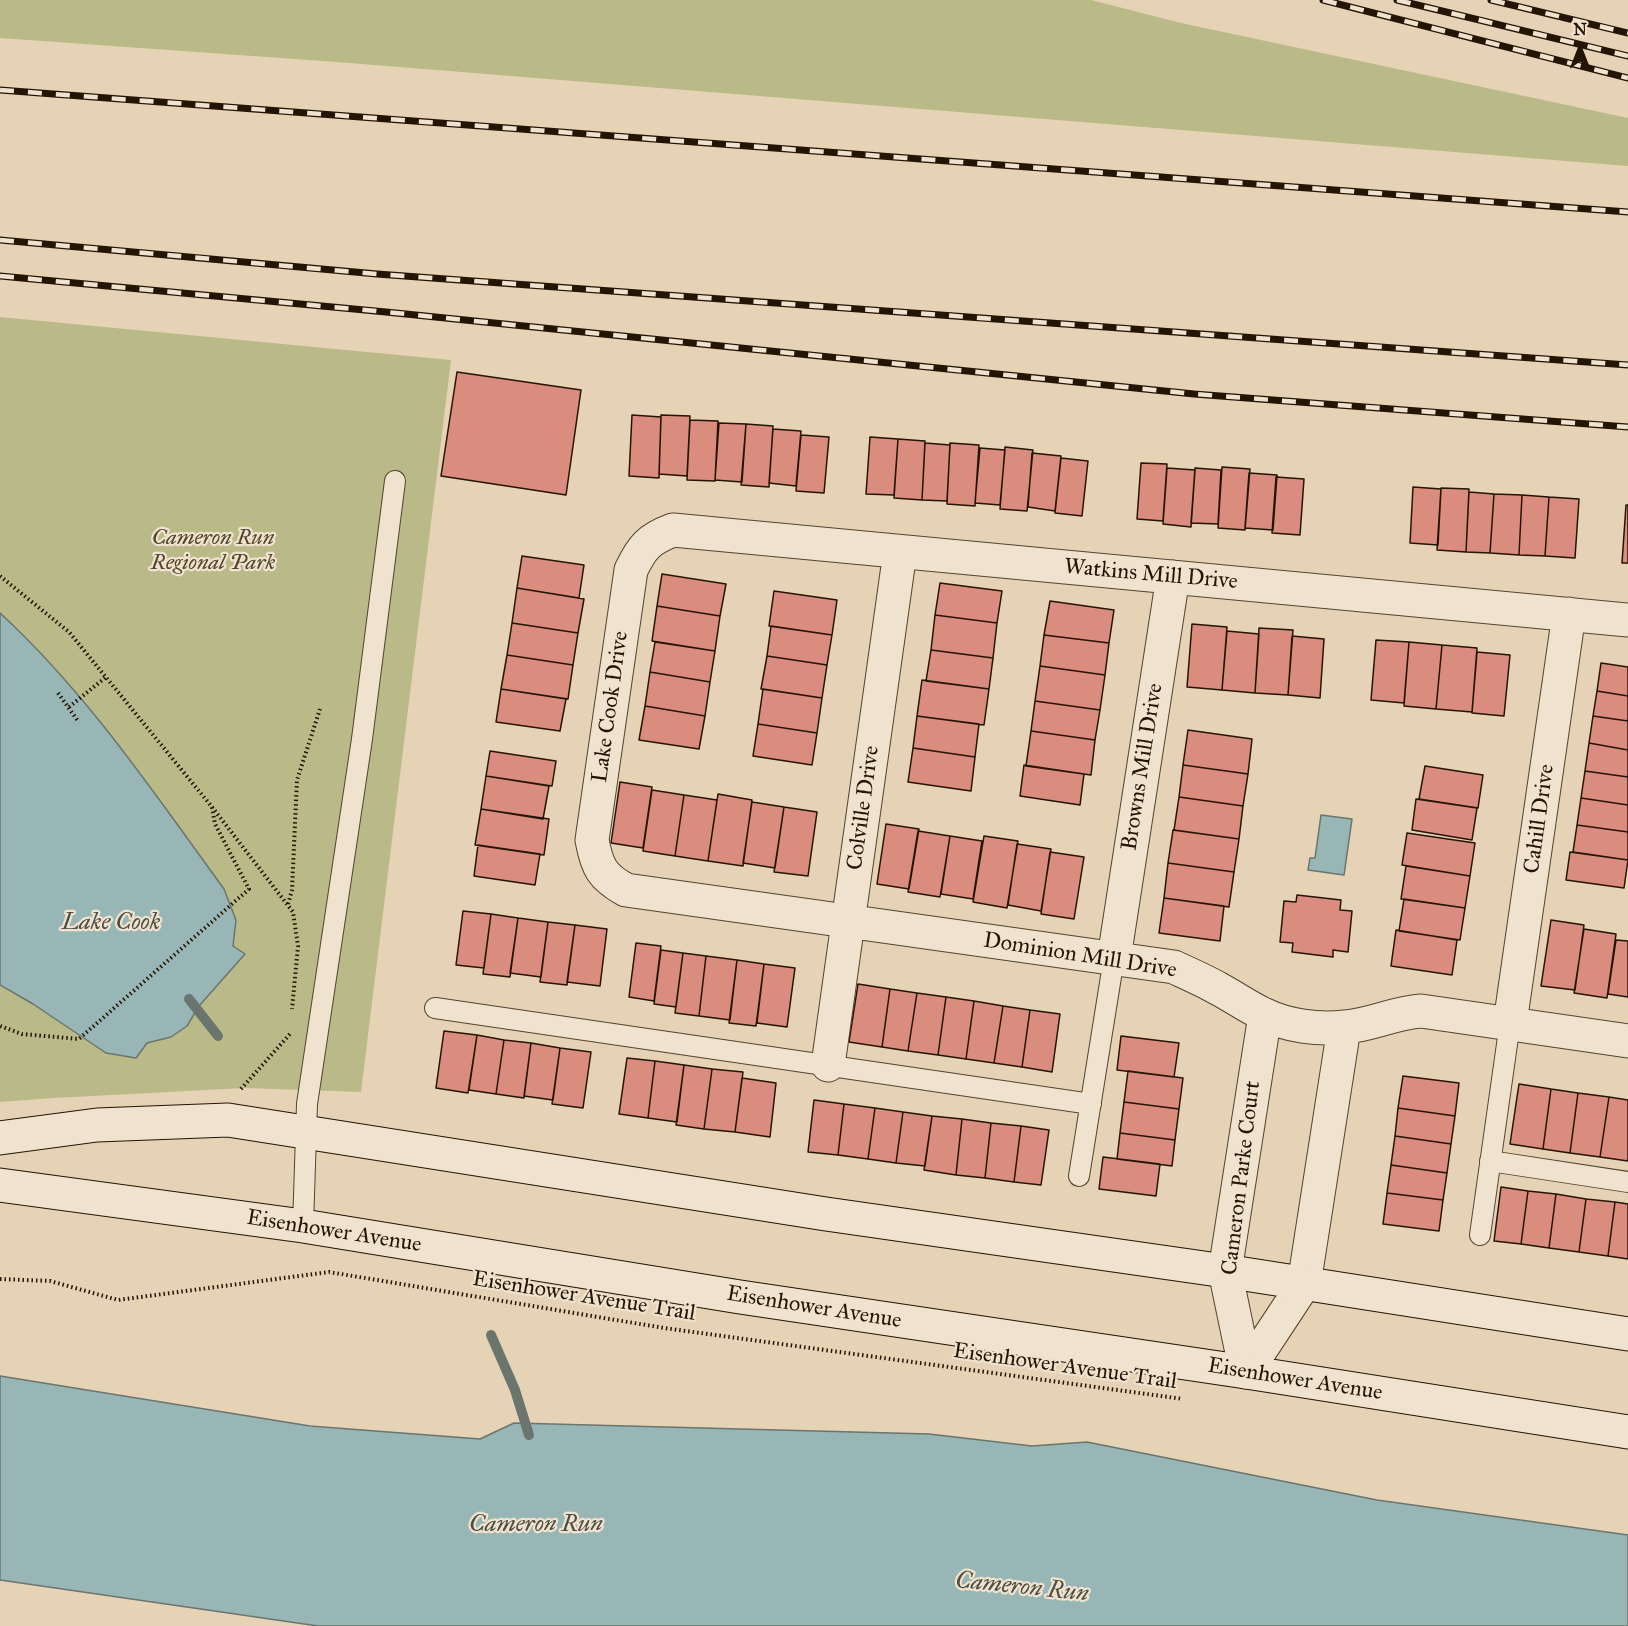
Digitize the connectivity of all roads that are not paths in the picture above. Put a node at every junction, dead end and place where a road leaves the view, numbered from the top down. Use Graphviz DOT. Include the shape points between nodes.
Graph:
graph roads {
  1 [pos="395,481"];
  2 [pos="673,530"];
  3 [pos="900,552"];
  4 [pos="1173,577"];
  5 [pos="1569,614"];
  6 [pos="1628,620"];
  7 [pos="626,890"];
  8 [pos="848,922"];
  9 [pos="1114,958"];
  10 [pos="435,1008"];
  11 [pos="1265,1015"];
  12 [pos="1510,1023"];
  13 [pos="1344,1028"];
  14 [pos="1628,1041"];
  15 [pos="828,1065"];
  16 [pos="1091,1104"];
  17 [pos="306,1131"];
  18 [pos="0,1138"];
  19 [pos="1490,1161"];
  20 [pos="1079,1176"];
  21 [pos="1628,1182"];
  22 [pos="0,1185"];
  23 [pos="303,1226"];
  24 [pos="1480,1235"];
  25 [pos="1225,1271"];
  26 [pos="1304,1284"];
  27 [pos="1628,1334"];
  28 [pos="1246,1372"];
  29 [pos="1628,1432"];
  1 -- 17 [label="lane"];
  2 -- 3 [label="street, Watkins Mill Drive"];
  2 -- 7 [label="street, Lake Cook Drive" via="655,537 640,551 631,570 592,840 596,863 610,881"];
  3 -- 4 [label="street, Watkins Mill Drive"];
  3 -- 8 [label="street, Colville Drive"];
  4 -- 5 [label="street, Watkins Mill Drive"];
  4 -- 9 [label="street, Browns Mill Drive"];
  5 -- 6 [label="street, Watkins Mill Drive"];
  5 -- 12 [label="street, Cahill Drive"];
  7 -- 8 [label="street, Dominion Mill Drive"];
  8 -- 9 [label="street, Dominion Mill Drive"];
  8 -- 15 [label="street, Colville Drive"];
  9 -- 11 [label="street, Dominion Mill Drive" via="1174,967"];
  9 -- 16 [label="lane"];
  10 -- 15 [label="lane"];
  11 -- 13 [label="street, Dominion Mill Drive" via="1286,1023"];
  11 -- 25 [label="street, Cameron Parke Court"];
  12 -- 13 [label="street, Dominion Mill Drive" via="1421,1011 1402,1012"];
  12 -- 14 [label="street, Dominion Mill Drive"];
  12 -- 19 [label="lane"];
  13 -- 26 [label="street"];
  15 -- 16 [label="lane"];
  16 -- 20 [label="lane"];
  17 -- 18 [label="street" via="228,1120 97,1125"];
  17 -- 23 [label="lane"];
  17 -- 25 [label="street" via="826,1214"];
  19 -- 21 [label="lane"];
  19 -- 24 [label="lane"];
  22 -- 23 [label="street, Eisenhower Avenue"];
  23 -- 28 [label="street, Eisenhower Avenue" via="740,1297"];
  25 -- 26 [label="street"];
  25 -- 28 [label="street, Cameron Parke Court"];
  26 -- 27 [label="street"];
  26 -- 28 [label="street"];
  28 -- 29 [label="street, Eisenhower Avenue"];
}
